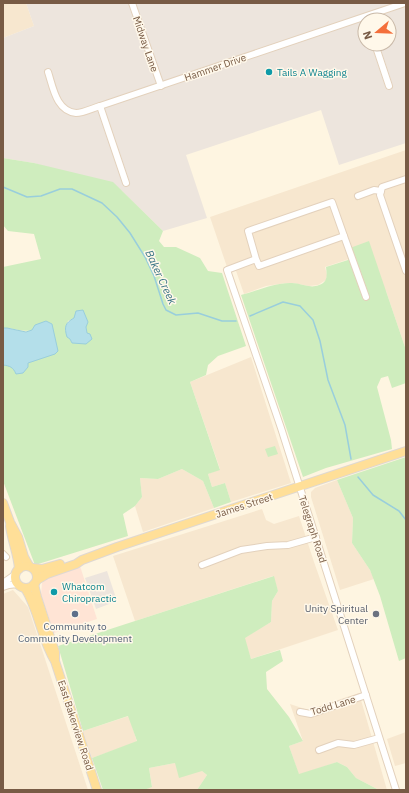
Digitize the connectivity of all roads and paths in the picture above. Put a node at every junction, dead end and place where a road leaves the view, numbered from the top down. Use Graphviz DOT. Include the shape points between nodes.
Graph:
graph roads {
  1 [pos="132,3"];
  2 [pos="405,3"];
  3 [pos="382,12"];
  4 [pos="357,21"];
  5 [pos="378,52"];
  6 [pos="48,72"];
  7 [pos="160,86"];
  8 [pos="389,86"];
  9 [pos="100,106"];
  10 [pos="406,179"];
  11 [pos="126,183"];
  12 [pos="381,191"];
  13 [pos="358,196"];
  14 [pos="344,236"];
  15 [pos="256,260"];
  16 [pos="406,271"];
  17 [pos="366,297"];
  18 [pos="406,451"];
  19 [pos="299,486"];
  20 [pos="3,503"];
  21 [pos="10,522"];
  22 [pos="316,537"];
  23 [pos="82,560"];
  24 [pos="202,565"];
  25 [pos="31,567"];
  26 [pos="17,572"];
  27 [pos="36,582"];
  28 [pos="3,583"];
  29 [pos="21,586"];
  30 [pos="3,588"];
  31 [pos="55,661"];
  32 [pos="366,695"];
  33 [pos="300,712"];
  34 [pos="379,738"];
  35 [pos="319,750"];
  36 [pos="96,790"];
  37 [pos="396,790"];
  1 -- 7 [label="street, Midway Lane"];
  2 -- 3 [label="street, Hammer Drive"];
  4 -- 7 [label="street, Hammer Drive"];
  5 -- 8 [label="street"];
  6 -- 9 [label="street, Hammer Drive" via="59,104 66,110 77,113"];
  7 -- 9 [label="street, Hammer Drive"];
  9 -- 11 [label="street"];
  10 -- 12 [label="street" via="382,187"];
  12 -- 13 [label="street" via="374,190"];
  12 -- 16 [label="street" via="380,196"];
  14 -- 15 [label="street" via="259,266"];
  14 -- 15 [label="street" via="332,202 248,231"];
  14 -- 17 [label="street"];
  15 -- 19 [label="street, Telegraph Road" via="227,270"];
  18 -- 19 [label="main road, James Street"];
  19 -- 22 [label="street, Telegraph Road"];
  19 -- 23 [label="main road, James Street"];
  20 -- 21 [label="main road"];
  21 -- 25 [label="main road" via="24,557"];
  21 -- 26 [label="main road" via="18,559"];
  22 -- 24 [label="street" via="288,546 241,550"];
  22 -- 32 [label="street, Telegraph Road"];
  23 -- 25 [label="main road, James Street" via="42,569"];
  23 -- 27 [label="main road, James Street" via="47,574"];
  25 -- 26 [label="main road" via="24,566"];
  25 -- 27 [label="main road" via="37,575"];
  26 -- 28 [label="street"];
  26 -- 29 [label="main road" via="16,579"];
  27 -- 29 [label="main road" via="30,587"];
  27 -- 31 [label="main road, East Bakerview Road" via="37,597 55,652"];
  29 -- 30 [label="street" via="9,585"];
  29 -- 31 [label="main road, East Bakerview Road" via="31,600 49,652"];
  31 -- 36 [label="main road, East Bakerview Road"];
  32 -- 33 [label="street, Todd Lane" via="310,714"];
  32 -- 34 [label="street, Telegraph Road"];
  34 -- 35 [label="street" via="354,745 338,743"];
  34 -- 37 [label="street, Telegraph Road"];
}
